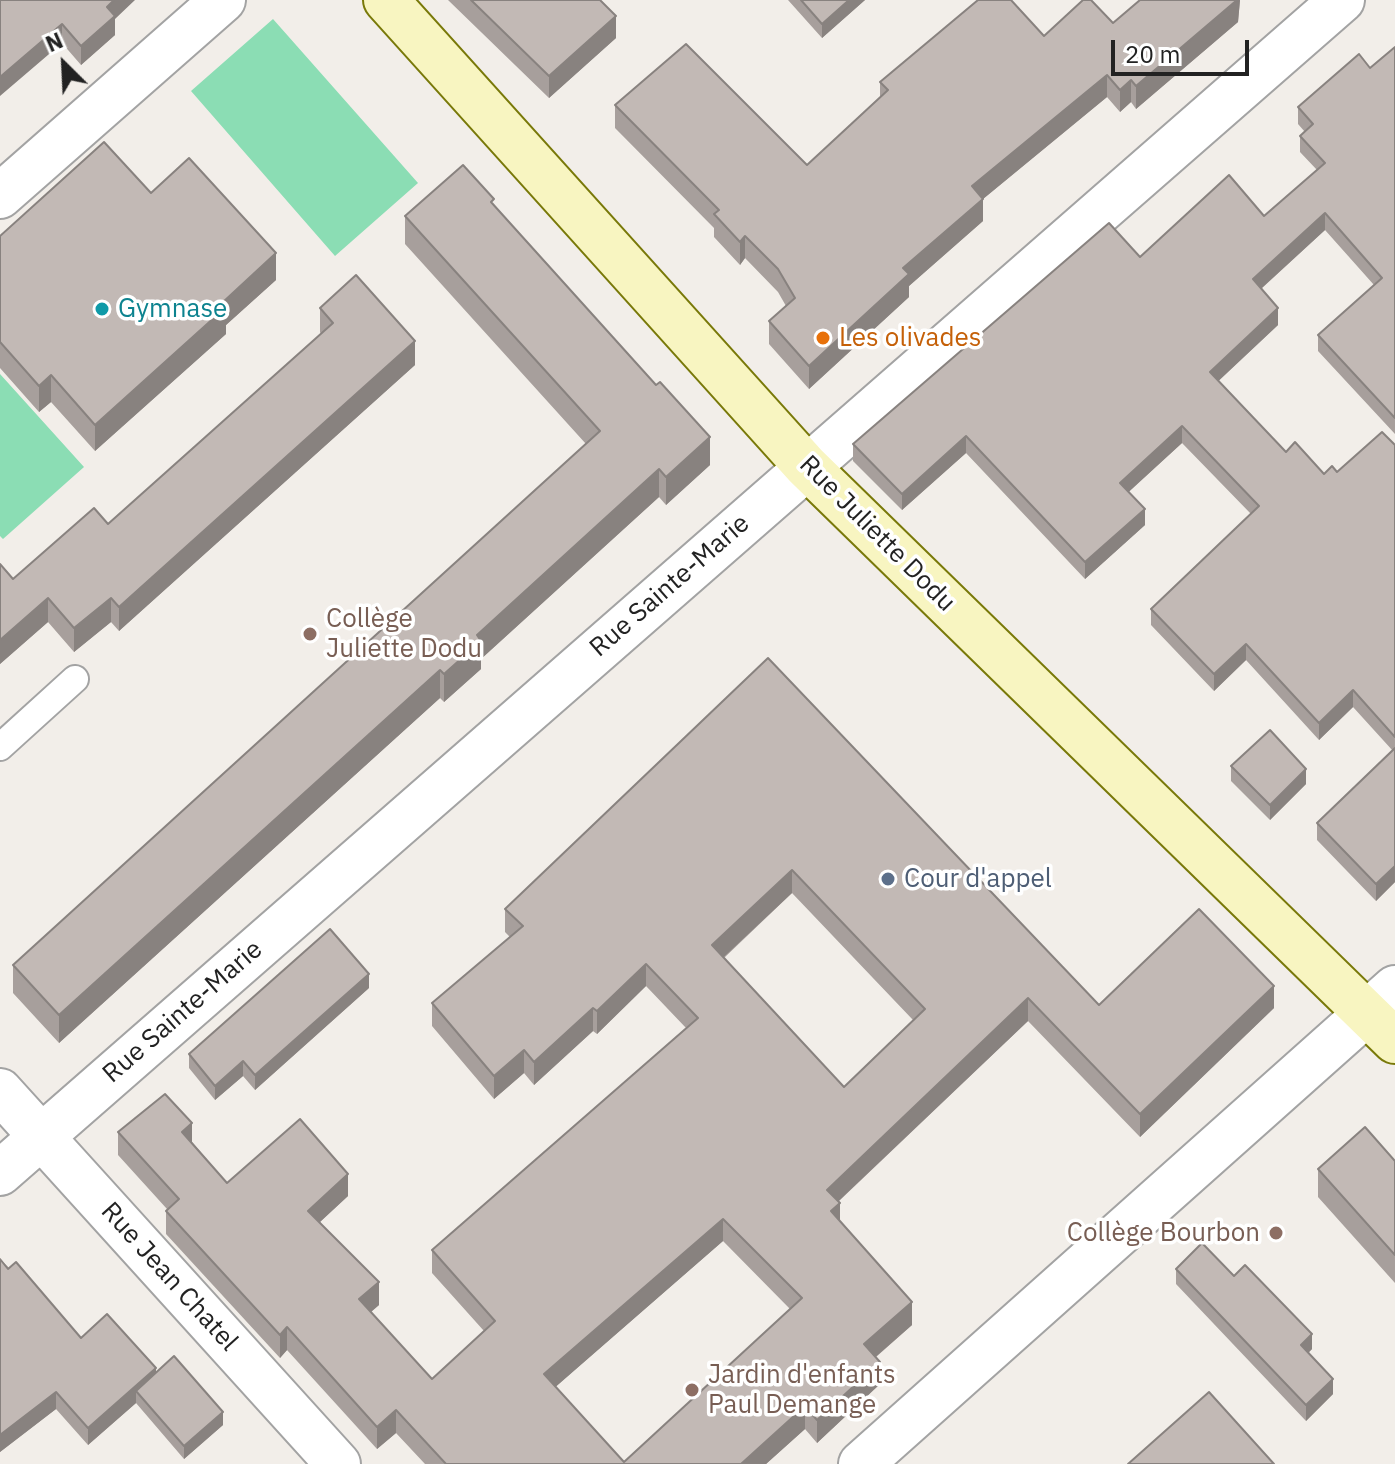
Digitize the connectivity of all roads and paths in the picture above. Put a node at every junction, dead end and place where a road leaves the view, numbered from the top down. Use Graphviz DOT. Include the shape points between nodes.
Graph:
graph roads {
  1 [pos="223,0"];
  2 [pos="386,0"];
  3 [pos="1342,0"];
  4 [pos="0,196"];
  5 [pos="806,466"];
  6 [pos="75,679"];
  7 [pos="0,747"];
  8 [pos="1386,1014"];
  9 [pos="0,1091"];
  10 [pos="41,1136"];
  11 [pos="0,1173"];
  12 [pos="338,1464"];
  13 [pos="861,1464"];
  1 -- 4 [label="street"];
  2 -- 5 [label="street, Rue Juliette Dodu"];
  3 -- 5 [label="street, Rue Sainte-Marie"];
  5 -- 8 [label="street, Rue Juliette Dodu"];
  5 -- 10 [label="street, Rue Sainte-Marie"];
  6 -- 7 [label="lane"];
  8 -- 13 [label="street"];
  9 -- 10 [label="street, Rue Jean Chatel"];
  10 -- 11 [label="street, Rue Sainte-Marie"];
  10 -- 12 [label="street, Rue Jean Chatel"];
}
